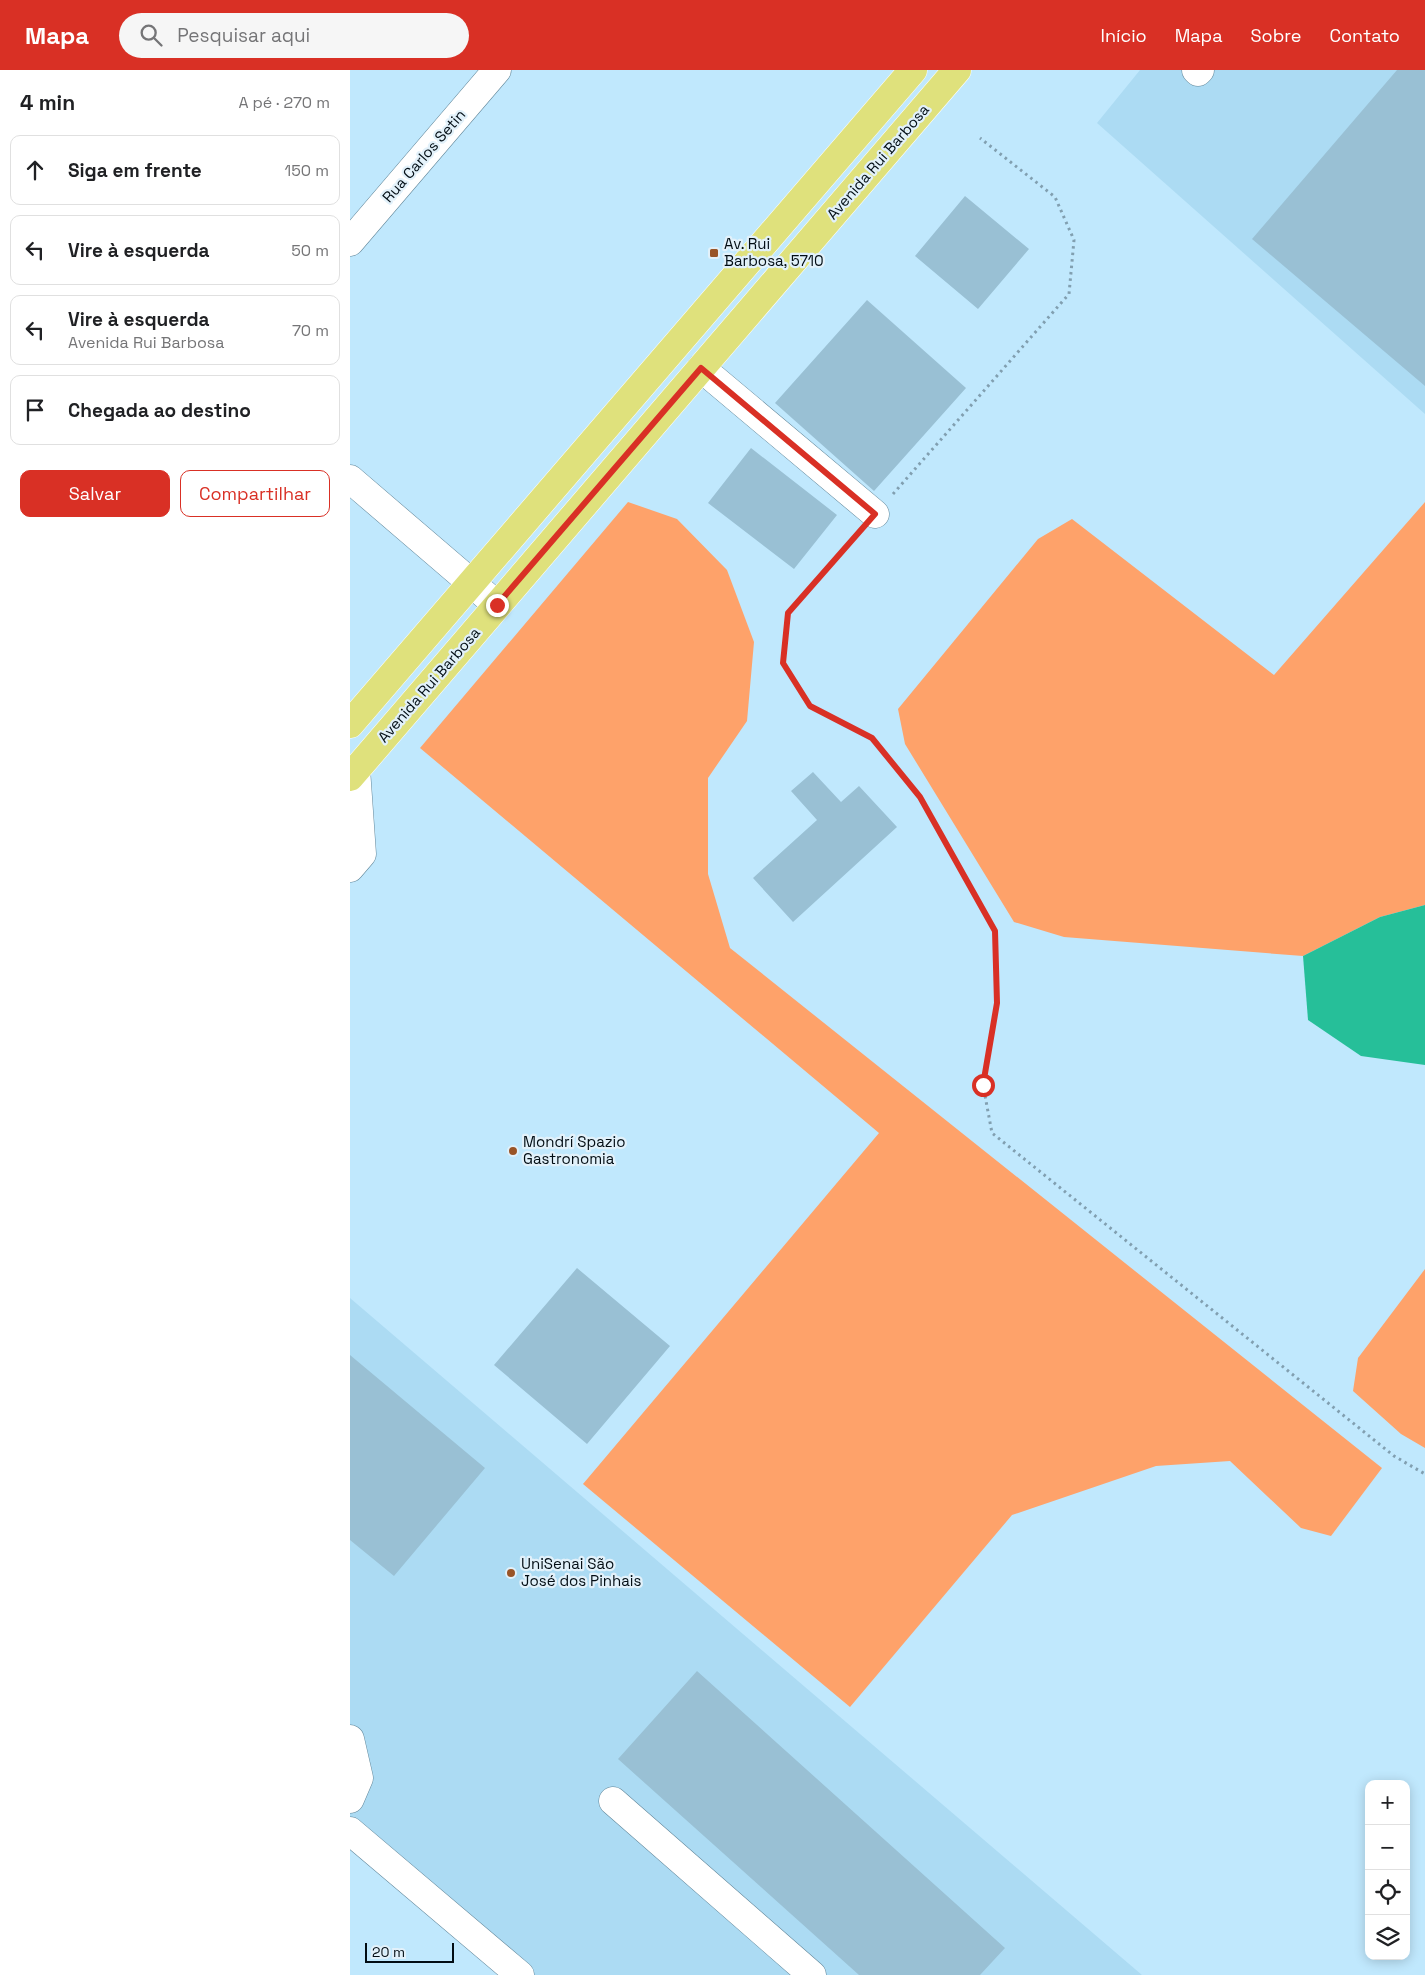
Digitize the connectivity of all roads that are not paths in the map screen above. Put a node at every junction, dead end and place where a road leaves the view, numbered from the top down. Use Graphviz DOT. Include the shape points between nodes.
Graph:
graph roads {
  1 [pos="497,70"];
  2 [pos="913,70"];
  3 [pos="956,70"];
  4 [pos="1196,70"];
  5 [pos="1200,70"];
  6 [pos="350,242"];
  7 [pos="701,368"];
  8 [pos="350,479"];
  9 [pos="875,514"];
  10 [pos="472,583"];
  11 [pos="497,605"];
  12 [pos="350,724"];
  13 [pos="353,773"];
  14 [pos="350,868"];
  15 [pos="350,1739"];
  16 [pos="350,1799"];
  17 [pos="613,1801"];
  18 [pos="350,1831"];
  19 [pos="520,1975"];
  20 [pos="812,1975"];
  1 -- 6 [label="street, Rua Carlos Setin"];
  2 -- 10 [label="main road"];
  3 -- 7 [label="main road, Avenida Rui Barbosa"];
  4 -- 5 [label="street"];
  7 -- 9 [label="street"];
  7 -- 11 [label="main road, Avenida Rui Barbosa"];
  8 -- 10 [label="street"];
  10 -- 11 [label="street"];
  10 -- 12 [label="main road"];
  11 -- 13 [label="main road, Avenida Rui Barbosa"];
  13 -- 14 [label="street" via="362,854"];
  15 -- 16 [label="street" via="359,1778"];
  17 -- 20 [label="street"];
  18 -- 19 [label="street"];
}
